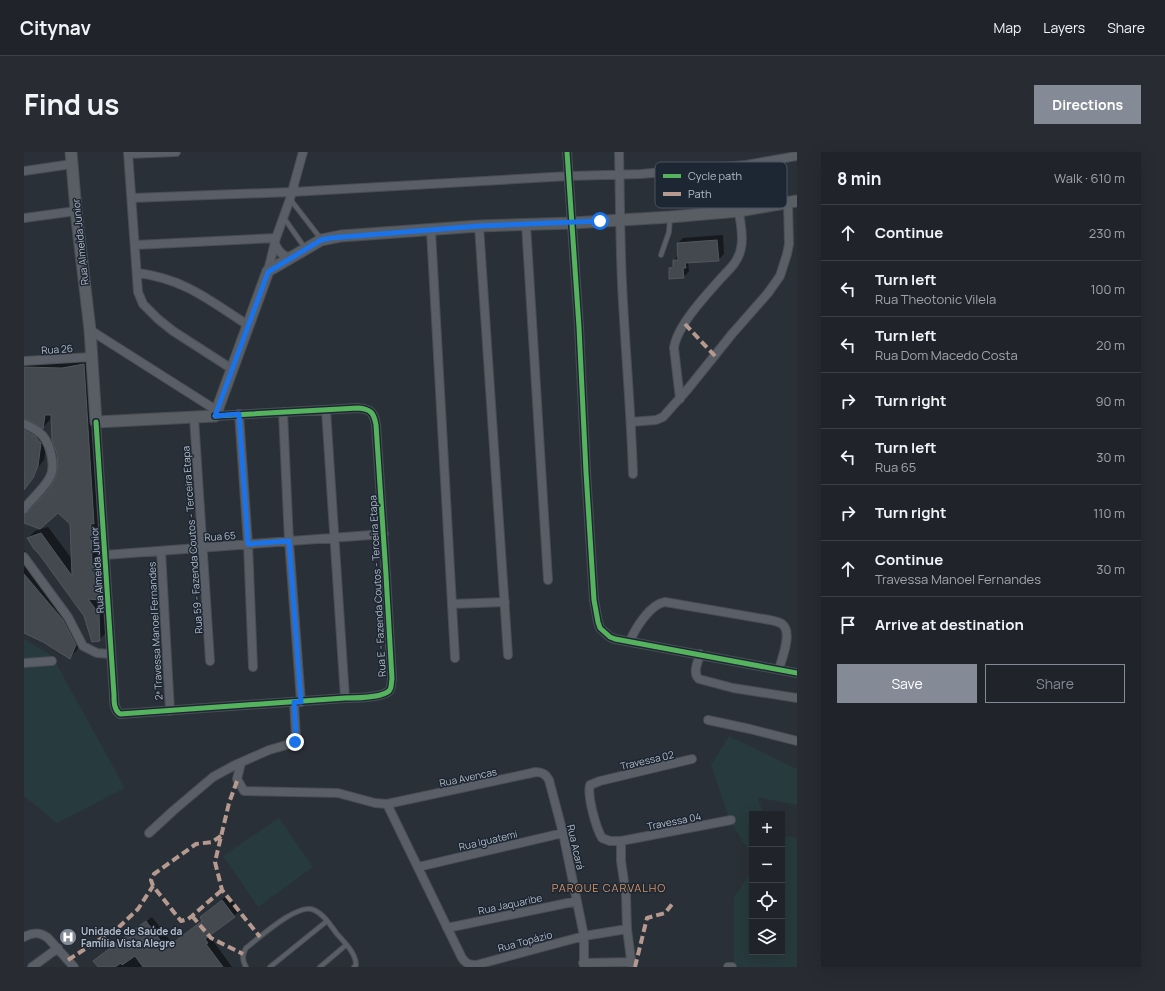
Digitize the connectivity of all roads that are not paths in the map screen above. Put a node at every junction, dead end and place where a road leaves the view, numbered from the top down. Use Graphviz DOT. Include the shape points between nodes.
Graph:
graph roads {
  1 [pos="71,152"];
  2 [pos="176,152"];
  3 [pos="303,152"];
  4 [pos="567,152"];
  5 [pos="619,152"];
  6 [pos="128,153"];
  7 [pos="797,156"];
  8 [pos="763,162"];
  9 [pos="72,164"];
  10 [pos="24,171"];
  11 [pos="655,172"];
  12 [pos="619,175"];
  13 [pos="569,176"];
  14 [pos="291,195"];
  15 [pos="132,198"];
  16 [pos="792,202"];
  17 [pos="757,208"];
  18 [pos="76,211"];
  19 [pos="739,211"];
  20 [pos="670,216"];
  21 [pos="24,218"];
  22 [pos="283,218"];
  23 [pos="619,220"];
  24 [pos="572,223"];
  25 [pos="526,224"];
  26 [pos="479,226"];
  27 [pos="431,230"];
  28 [pos="321,240"];
  29 [pos="276,241"];
  30 [pos="135,245"];
  31 [pos="305,249"];
  32 [pos="661,255"];
  33 [pos="290,258"];
  34 [pos="268,272"];
  35 [pos="138,273"];
  36 [pos="248,325"];
  37 [pos="90,330"];
  38 [pos="91,357"];
  39 [pos="24,361"];
  40 [pos="232,369"];
  41 [pos="680,399"];
  42 [pos="326,410"];
  43 [pos="283,412"];
  44 [pos="216,413"];
  45 [pos="239,414"];
  46 [pos="194,417"];
  47 [pos="96,422"];
  48 [pos="631,422"];
  49 [pos="24,424"];
  50 [pos="633,474"];
  51 [pos="24,509"];
  52 [pos="384,534"];
  53 [pos="335,538"];
  54 [pos="289,541"];
  55 [pos="248,544"];
  56 [pos="203,548"];
  57 [pos="161,551"];
  58 [pos="105,555"];
  59 [pos="24,557"];
  60 [pos="548,580"];
  61 [pos="505,602"];
  62 [pos="452,604"];
  63 [pos="630,641"];
  64 [pos="111,654"];
  65 [pos="700,654"];
  66 [pos="508,655"];
  67 [pos="455,658"];
  68 [pos="52,661"];
  69 [pos="210,661"];
  70 [pos="24,663"];
  71 [pos="253,667"];
  72 [pos="779,669"];
  73 [pos="797,673"];
  74 [pos="345,698"];
  75 [pos="797,698"];
  76 [pos="297,702"];
  77 [pos="170,711"];
  78 [pos="120,714"];
  79 [pos="708,720"];
  80 [pos="797,741"];
  81 [pos="692,759"];
  82 [pos="240,762"];
  83 [pos="549,780"];
  84 [pos="387,804"];
  85 [pos="731,820"];
  86 [pos="150,833"];
  87 [pos="563,833"];
  88 [pos="621,841"];
  89 [pos="418,867"];
  90 [pos="577,901"];
  91 [pos="327,921"];
  92 [pos="447,928"];
  93 [pos="627,929"];
  94 [pos="584,936"];
  95 [pos="24,937"];
  96 [pos="346,945"];
  97 [pos="58,948"];
  98 [pos="631,964"];
  99 [pos="583,965"];
  100 [pos="357,966"];
  101 [pos="32,967"];
  102 [pos="74,967"];
  103 [pos="246,967"];
  104 [pos="270,967"];
  105 [pos="320,967"];
  106 [pos="728,967"];
  107 [pos="732,967"];
  1 -- 9 [label="main road, Rua Almeida Junior"];
  2 -- 6 [label="street"];
  3 -- 14 [label="street"];
  4 -- 13 [label="street"];
  5 -- 12 [label="street"];
  6 -- 15 [label="street"];
  7 -- 8 [label="street"];
  9 -- 10 [label="street"];
  9 -- 18 [label="main road, Rua Almeida Junior"];
  11 -- 12 [label="street"];
  12 -- 13 [label="street"];
  12 -- 23 [label="street"];
  13 -- 14 [label="street"];
  13 -- 24 [label="street"];
  14 -- 15 [label="street"];
  14 -- 22 [label="street"];
  14 -- 28 [label="lane"];
  15 -- 30 [label="street"];
  16 -- 41 [label="street" via="789,244 780,276"];
  17 -- 19 [label="main road"];
  18 -- 21 [label="street"];
  18 -- 37 [label="main road, Rua Almeida Junior"];
  19 -- 20 [label="main road"];
  19 -- 41 [label="street" via="742,240 739,256 697,306 675,342"];
  20 -- 23 [label="main road"];
  20 -- 32 [label="lane" via="669,232"];
  22 -- 29 [label="street"];
  22 -- 31 [label="lane"];
  23 -- 24 [label="main road"];
  23 -- 48 [label="street"];
  24 -- 25 [label="main road"];
  24 -- 63 [label="street" via="595,614 600,628 610,637"];
  25 -- 26 [label="main road"];
  25 -- 60 [label="street"];
  26 -- 27 [label="main road"];
  26 -- 61 [label="street"];
  27 -- 28 [label="main road" via="341,236"];
  27 -- 62 [label="street"];
  28 -- 31 [label="main road"];
  29 -- 30 [label="street"];
  29 -- 33 [label="street" via="278,250"];
  29 -- 34 [label="street"];
  30 -- 35 [label="street"];
  31 -- 33 [label="main road"];
  33 -- 34 [label="main road"];
  34 -- 36 [label="main road"];
  35 -- 36 [label="street" via="186,286"];
  35 -- 40 [label="street" via="142,304 173,330"];
  36 -- 40 [label="main road"];
  37 -- 38 [label="main road, Rua Almeida Junior"];
  37 -- 44 [label="street"];
  38 -- 39 [label="street, Rua 26"];
  38 -- 47 [label="main road, Rua Almeida Junior"];
  40 -- 44 [label="main road"];
  41 -- 48 [label="street" via="660,419"];
  42 -- 43 [label="street"];
  42 -- 52 [label="street, Rua E - Fazenda Coutos - Terceira Etapa" via="358,408 370,410 375,416"];
  42 -- 53 [label="street"];
  43 -- 45 [label="street"];
  43 -- 54 [label="street"];
  44 -- 45 [label="street"];
  44 -- 46 [label="main road"];
  45 -- 55 [label="street"];
  46 -- 47 [label="main road"];
  46 -- 56 [label="street, Rua 59 - Fazenda Coutos - Terceira Etapa"];
  47 -- 58 [label="street, Rua Almeida Junior"];
  48 -- 50 [label="street"];
  49 -- 51 [label="street" via="39,432 45,440 52,470 48,481"];
  52 -- 53 [label="street, Rua 65"];
  52 -- 74 [label="street, Rua E - Fazenda Coutos - Terceira Etapa" via="391,686 389,691 381,695"];
  53 -- 54 [label="street, Rua 65"];
  53 -- 74 [label="street"];
  54 -- 55 [label="street, Rua 65"];
  54 -- 76 [label="street"];
  55 -- 56 [label="street, Rua 65"];
  55 -- 71 [label="street"];
  56 -- 57 [label="street, Rua 65"];
  56 -- 69 [label="street, Rua 59 - Fazenda Coutos - Terceira Etapa"];
  57 -- 58 [label="street, Rua 65"];
  57 -- 77 [label="street, 2ª Travessa Manoel Fernandes"];
  58 -- 64 [label="street, Rua Almeida Junior"];
  59 -- 64 [label="street" via="68,617 83,646 97,653"];
  61 -- 62 [label="street"];
  61 -- 66 [label="street"];
  62 -- 67 [label="street"];
  63 -- 65 [label="street"];
  63 -- 72 [label="street" via="648,613 661,603 770,620 782,624 787,631"];
  64 -- 78 [label="street, Rua Almeida Junior" via="114,701"];
  65 -- 72 [label="street"];
  65 -- 75 [label="street" via="696,673 699,679 733,688"];
  68 -- 70 [label="street"];
  72 -- 73 [label="street"];
  74 -- 76 [label="street, Rua E - Fazenda Coutos - Terceira Etapa"];
  76 -- 77 [label="street, Rua E - Fazenda Coutos - Terceira Etapa"];
  76 -- 82 [label="street" via="295,742"];
  77 -- 78 [label="street, Rua E - Fazenda Coutos - Terceira Etapa"];
  79 -- 80 [label="street"];
  81 -- 88 [label="street, Travessa 02" via="590,785 591,803 602,838"];
  82 -- 84 [label="street" via="237,779 244,791 338,793"];
  82 -- 86 [label="street" via="214,778"];
  83 -- 84 [label="street, Rua Avencas" via="545,774 536,772"];
  83 -- 87 [label="street, Rua Acará"];
  84 -- 89 [label="street"];
  85 -- 88 [label="street, Travessa 04"];
  87 -- 89 [label="street, Rua Iguatemi"];
  87 -- 90 [label="street, Rua Acará"];
  88 -- 93 [label="street"];
  89 -- 92 [label="street"];
  90 -- 92 [label="street, Rua Jaquaribe"];
  90 -- 94 [label="street, Rua Acará"];
  91 -- 96 [label="lane"];
  91 -- 103 [label="lane" via="308,908 291,914 246,948 243,954"];
  91 -- 104 [label="lane"];
  92 -- 94 [label="street, Rua Topázio" via="462,958 470,965"];
  93 -- 94 [label="street, Rua Topázio"];
  93 -- 98 [label="street"];
  94 -- 99 [label="street, Rua Acará"];
  95 -- 97 [label="street" via="38,933"];
  96 -- 100 [label="lane"];
  96 -- 105 [label="lane"];
  97 -- 101 [label="street"];
  97 -- 102 [label="street"];
  98 -- 99 [label="street"];
  106 -- 107 [label="street"];
}
